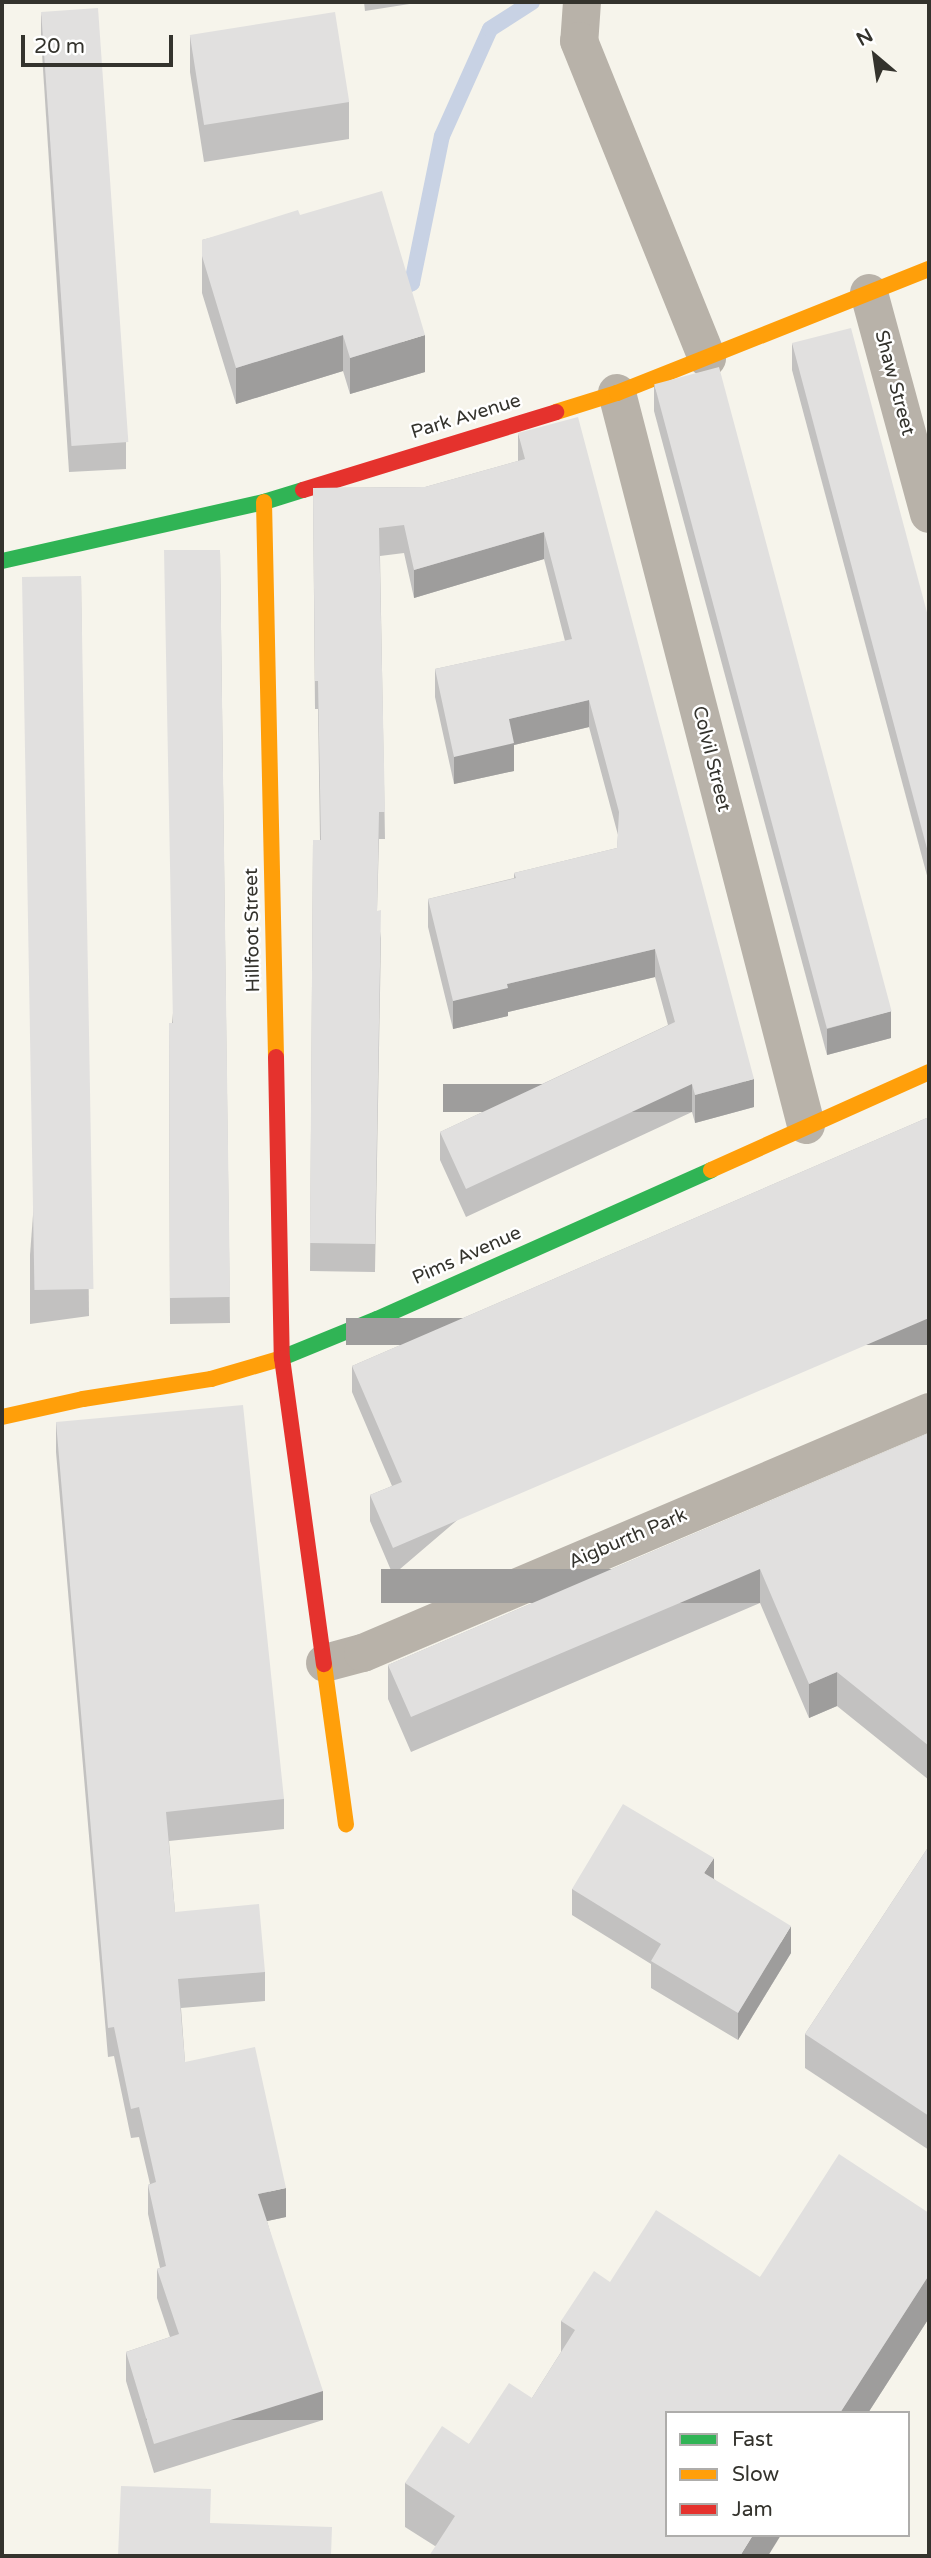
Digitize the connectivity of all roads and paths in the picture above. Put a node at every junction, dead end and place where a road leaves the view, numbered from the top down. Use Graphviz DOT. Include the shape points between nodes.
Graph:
graph roads {
  1 [pos="582,2"];
  2 [pos="929,269"];
  3 [pos="869,293"];
  4 [pos="707,358"];
  5 [pos="617,393"];
  6 [pos="264,502"];
  7 [pos="929,514"];
  8 [pos="2,561"];
  9 [pos="929,1072"];
  10 [pos="806,1125"];
  11 [pos="282,1357"];
  12 [pos="929,1412"];
  13 [pos="2,1417"];
  14 [pos="325,1663"];
  15 [pos="346,1825"];
  1 -- 4 [label="street" via="579,41"];
  2 -- 3 [label="street, Park Avenue"];
  3 -- 4 [label="street, Park Avenue"];
  3 -- 7 [label="street, Shaw Street"];
  4 -- 5 [label="street, Park Avenue"];
  5 -- 6 [label="street, Park Avenue"];
  5 -- 10 [label="street, Colvil Street"];
  6 -- 8 [label="street, Park Avenue"];
  6 -- 11 [label="street, Hillfoot Street"];
  9 -- 10 [label="street, Pims Avenue"];
  10 -- 11 [label="street, Pims Avenue" via="377,1319"];
  11 -- 13 [label="street, Pims Avenue" via="211,1379"];
  11 -- 14 [label="street"];
  12 -- 14 [label="street, Aigburth Park" via="363,1653"];
  14 -- 15 [label="street"];
}
